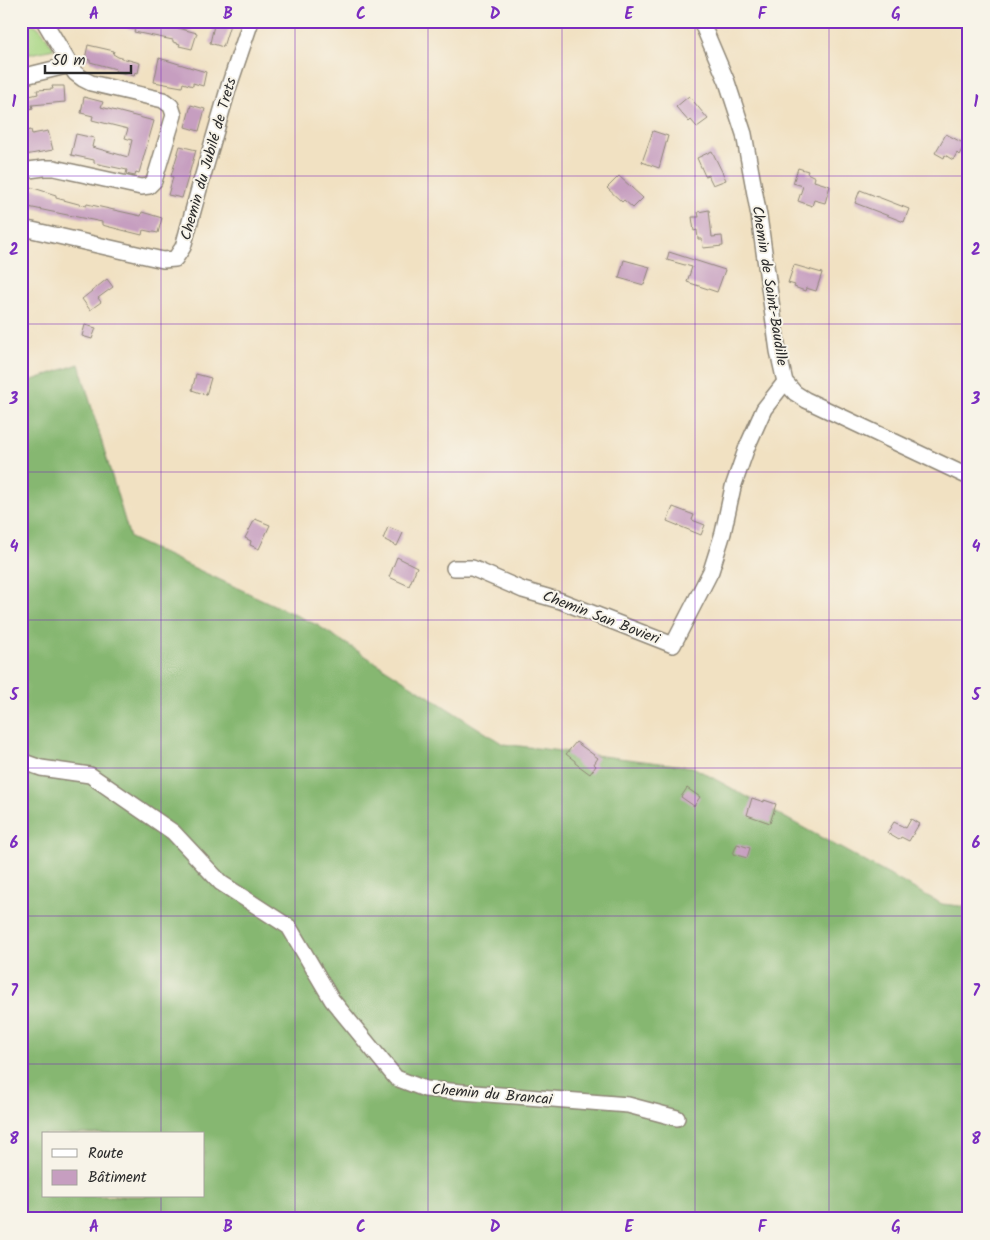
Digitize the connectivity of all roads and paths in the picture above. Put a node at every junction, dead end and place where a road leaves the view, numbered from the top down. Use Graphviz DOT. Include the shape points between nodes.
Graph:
graph roads {
  1 [pos="44,21"];
  2 [pos="251,21"];
  3 [pos="701,21"];
  4 [pos="70,65"];
  5 [pos="21,77"];
  6 [pos="21,171"];
  7 [pos="21,229"];
  8 [pos="785,382"];
  9 [pos="969,477"];
  10 [pos="454,568"];
  11 [pos="21,761"];
  12 [pos="677,1118"];
  1 -- 4 [label="street"];
  2 -- 7 [label="street, Chemin du Jubilé de Trets" via="183,247 175,259 164,260"];
  3 -- 8 [label="street, Chemin de Saint-Baudille" via="728,82 744,134"];
  4 -- 5 [label="street"];
  4 -- 6 [label="street" via="75,73 91,83 163,100 171,106 174,115 154,181 145,187 54,168"];
  8 -- 9 [label="street, Chemin de Saint-Baudille" via="806,400"];
  8 -- 10 [label="street, Chemin San Bovieri" via="764,409 747,447 711,571 673,646 472,568"];
  11 -- 12 [label="street, Chemin du Brancai" via="41,768 90,775 173,832 221,883 289,927 332,1000 396,1078 425,1089 628,1105"];
}
